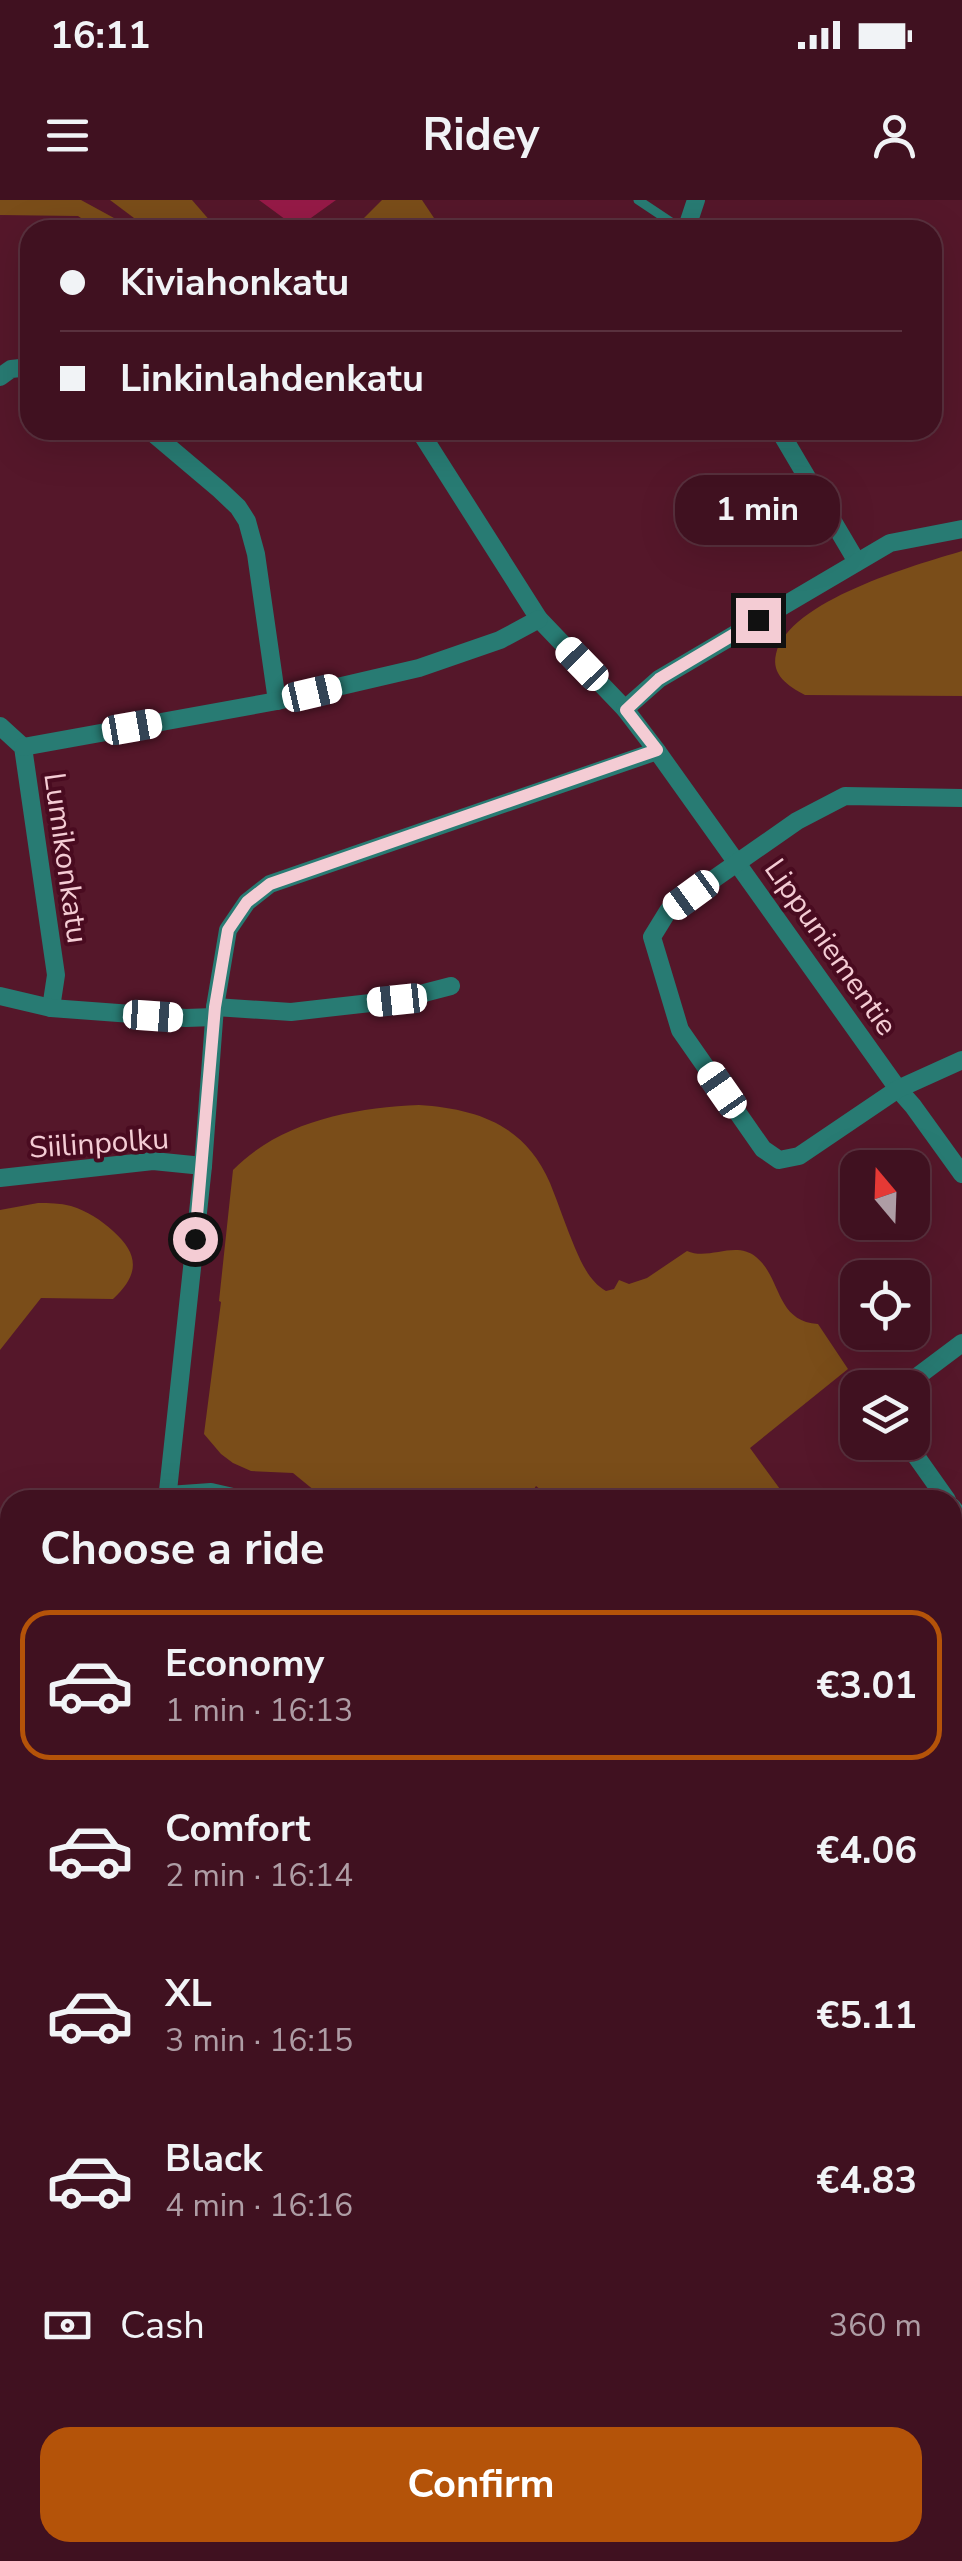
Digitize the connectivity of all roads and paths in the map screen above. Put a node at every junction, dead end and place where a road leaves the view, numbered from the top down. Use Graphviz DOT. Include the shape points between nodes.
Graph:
graph roads {
  1 [pos="638,200"];
  2 [pos="669,220"];
  3 [pos="160,440"];
  4 [pos="425,440"];
  5 [pos="785,440"];
  6 [pos="962,529"];
  7 [pos="857,562"];
  8 [pos="539,620"];
  9 [pos="277,701"];
  10 [pos="626,710"];
  11 [pos="0,726"];
  12 [pos="23,746"];
  13 [pos="657,750"];
  14 [pos="962,798"];
  15 [pos="736,862"];
  16 [pos="451,986"];
  17 [pos="0,996"];
  18 [pos="52,1008"];
  19 [pos="215,1012"];
  20 [pos="962,1060"];
  21 [pos="898,1089"];
  22 [pos="203,1166"];
  23 [pos="962,1174"];
  24 [pos="0,1178"];
  25 [pos="962,1343"];
  26 [pos="926,1370"];
  27 [pos="919,1460"];
  28 [pos="169,1490"];
  29 [pos="940,1490"];
  1 -- 2 [label="lane"];
  3 -- 9 [label="street" via="247,520"];
  4 -- 8 [label="street, Lippuniementie"];
  5 -- 7 [label="street"];
  6 -- 7 [label="street" via="890,542"];
  7 -- 10 [label="street" via="659,679"];
  8 -- 9 [label="street" via="419,668"];
  8 -- 10 [label="street, Lippuniementie"];
  9 -- 12 [label="street"];
  10 -- 13 [label="street, Lippuniementie"];
  11 -- 12 [label="street, Lumikonkatu"];
  12 -- 18 [label="street, Lumikonkatu" via="56,975"];
  13 -- 15 [label="street, Lippuniementie"];
  13 -- 19 [label="street" via="270,884 228,930"];
  14 -- 15 [label="street" via="845,796"];
  15 -- 21 [label="street, Lippuniementie"];
  15 -- 21 [label="street" via="668,911 652,937 680,1030 763,1149 779,1160 800,1156"];
  16 -- 19 [label="street" via="397,1000 291,1012"];
  17 -- 18 [label="street"];
  18 -- 19 [label="street" via="186,1018"];
  19 -- 22 [label="street"];
  20 -- 21 [label="street"];
  21 -- 23 [label="street, Lippuniementie"];
  22 -- 24 [label="street, Siilinpolku" via="153,1162"];
  22 -- 28 [label="street"];
  25 -- 26 [label="street"];
  27 -- 29 [label="street"];
}
